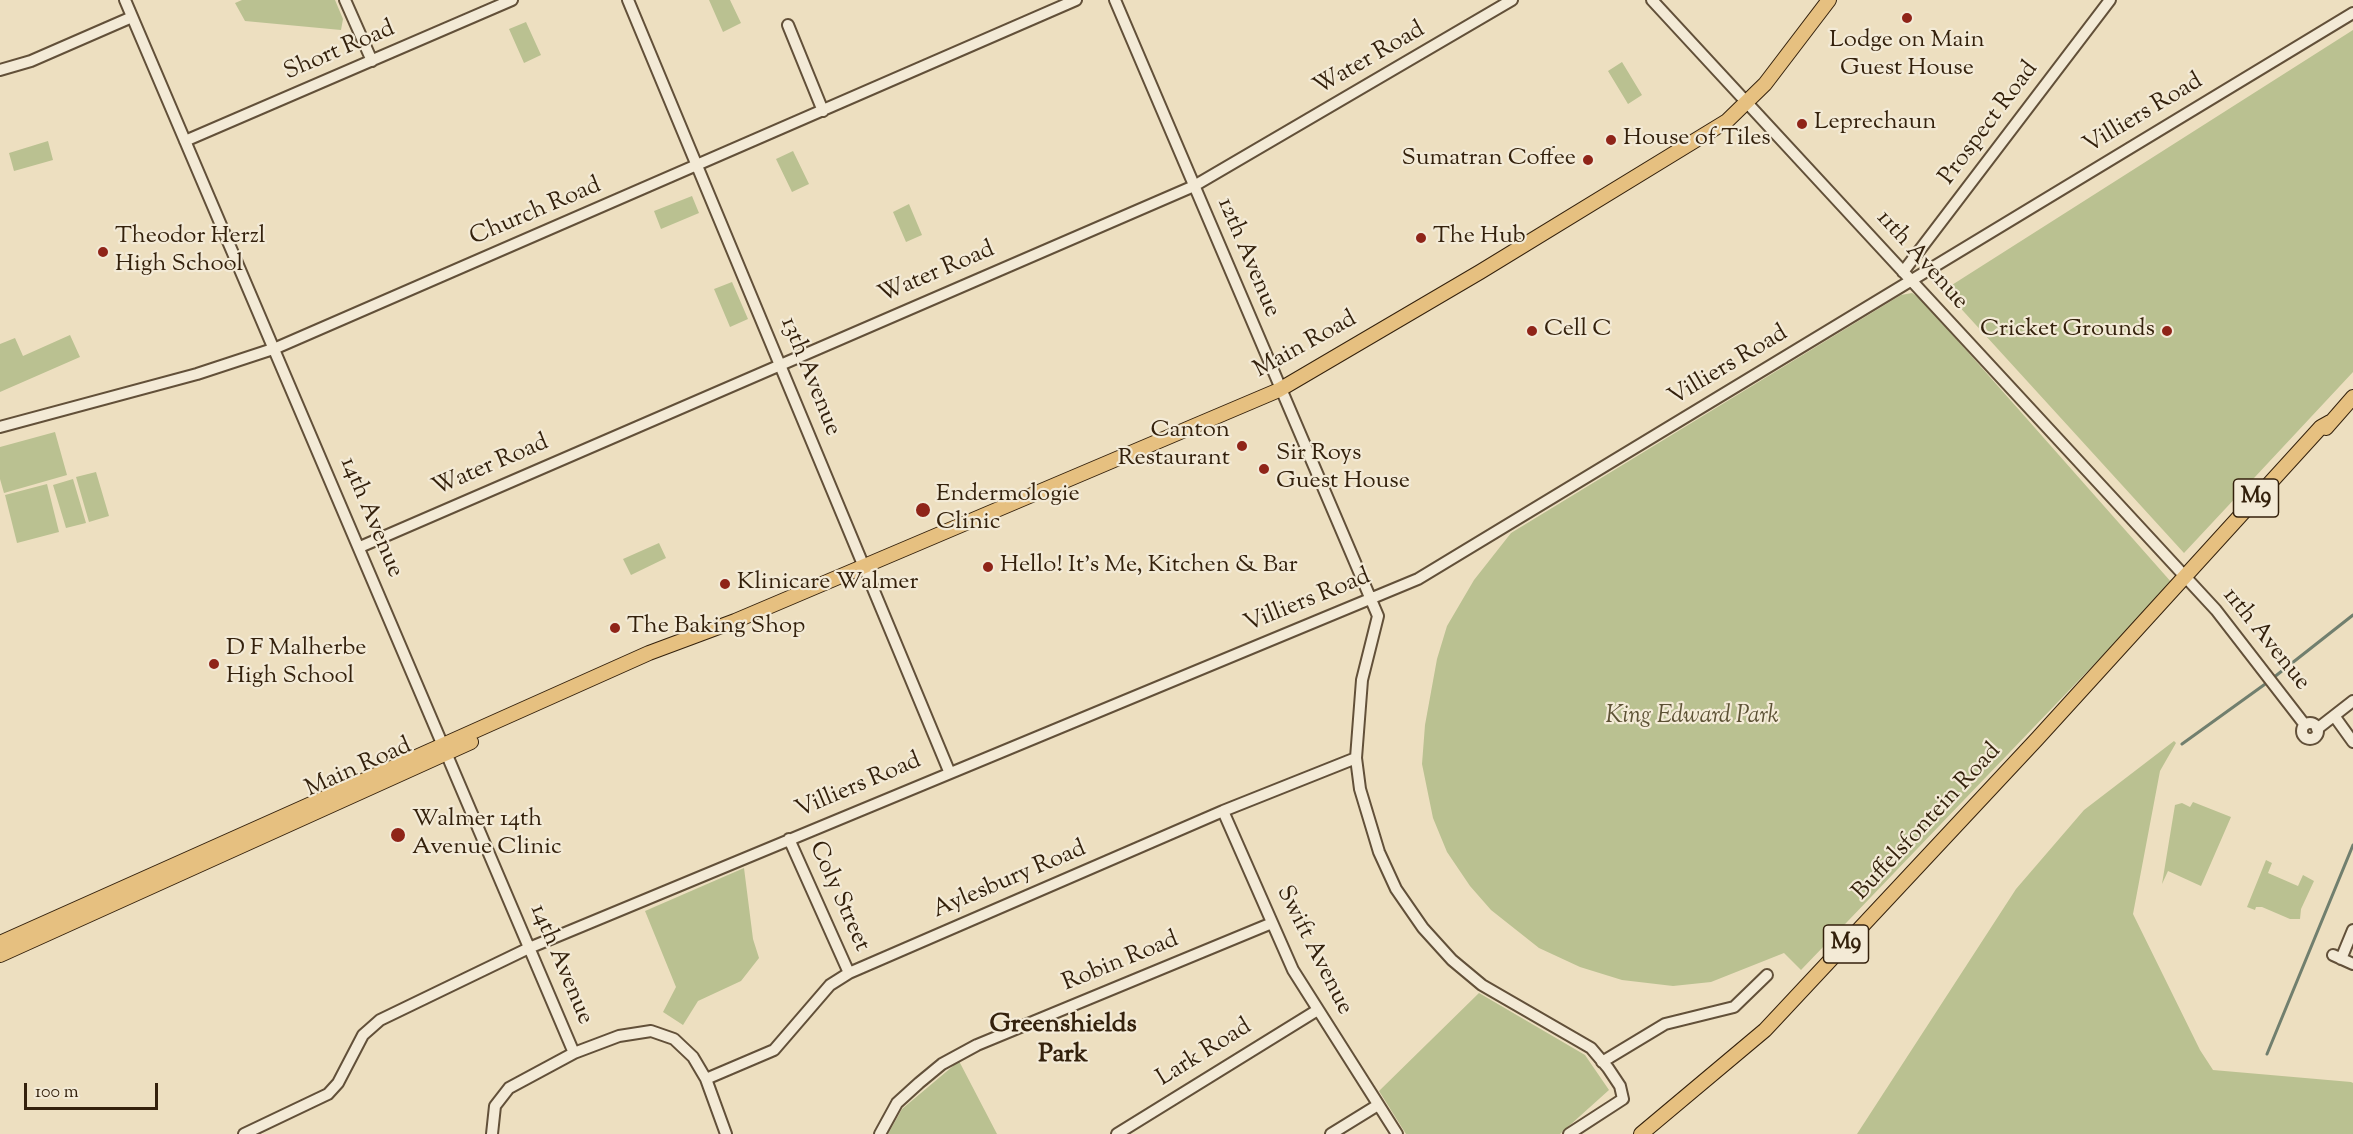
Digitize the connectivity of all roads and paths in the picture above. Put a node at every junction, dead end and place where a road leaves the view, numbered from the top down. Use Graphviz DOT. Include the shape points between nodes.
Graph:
graph roads {
  1 [pos="125,0"];
  2 [pos="345,0"];
  3 [pos="512,0"];
  4 [pos="628,0"];
  5 [pos="1076,0"];
  6 [pos="1115,0"];
  7 [pos="1512,0"];
  8 [pos="1652,0"];
  9 [pos="1829,0"];
  10 [pos="2110,0"];
  11 [pos="2353,13"];
  12 [pos="132,17"];
  13 [pos="788,25"];
  14 [pos="372,61"];
  15 [pos="0,70"];
  16 [pos="1748,103"];
  17 [pos="823,111"];
  18 [pos="185,141"];
  19 [pos="697,166"];
  20 [pos="1194,186"];
  21 [pos="1907,276"];
  22 [pos="276,348"];
  23 [pos="781,364"];
  24 [pos="1279,390"];
  25 [pos="2353,396"];
  26 [pos="0,427"];
  27 [pos="360,547"];
  28 [pos="862,565"];
  29 [pos="2187,580"];
  30 [pos="1370,598"];
  31 [pos="2353,701"];
  32 [pos="2335,717"];
  33 [pos="2353,742"];
  34 [pos="445,749"];
  35 [pos="1356,758"];
  36 [pos="949,771"];
  37 [pos="1223,812"];
  38 [pos="789,839"];
  39 [pos="1272,923"];
  40 [pos="2353,930"];
  41 [pos="0,943"];
  42 [pos="529,948"];
  43 [pos="0,955"];
  44 [pos="2353,964"];
  45 [pos="849,973"];
  46 [pos="1767,975"];
  47 [pos="1316,1011"];
  48 [pos="574,1053"];
  49 [pos="1602,1062"];
  50 [pos="706,1079"];
  51 [pos="1378,1105"];
  52 [pos="244,1134"];
  53 [pos="492,1134"];
  54 [pos="726,1134"];
  55 [pos="880,1134"];
  56 [pos="1117,1134"];
  57 [pos="1331,1134"];
  58 [pos="1396,1134"];
  59 [pos="1569,1134"];
  60 [pos="1641,1134"];
  1 -- 12 [label="street, 14th Avenue"];
  2 -- 14 [label="street"];
  3 -- 14 [label="street, Short Road"];
  4 -- 19 [label="street, 13th Avenue"];
  5 -- 17 [label="street, Church Road"];
  6 -- 20 [label="street, 12th Avenue"];
  7 -- 20 [label="street, Water Road"];
  8 -- 16 [label="street, 11th Avenue"];
  9 -- 16 [label="main road, Main Road"];
  10 -- 21 [label="street, Prospect Road"];
  11 -- 21 [label="street, Villiers Road"];
  12 -- 15 [label="street" via="31,61"];
  12 -- 18 [label="street, 14th Avenue"];
  13 -- 17 [label="street"];
  14 -- 18 [label="street, Short Road"];
  16 -- 21 [label="street, 11th Avenue"];
  16 -- 24 [label="main road, Main Road" via="1671,157"];
  17 -- 19 [label="street, Church Road"];
  18 -- 22 [label="street, 14th Avenue"];
  19 -- 22 [label="street, Church Road"];
  19 -- 23 [label="street, 13th Avenue"];
  20 -- 23 [label="street, Water Road"];
  20 -- 24 [label="street, 12th Avenue"];
  21 -- 29 [label="street, 11th Avenue"];
  21 -- 30 [label="street, Villiers Road" via="1441,567"];
  22 -- 26 [label="street, Church Road" via="197,374"];
  22 -- 27 [label="street, 14th Avenue"];
  23 -- 27 [label="street, Water Road"];
  23 -- 28 [label="street, 13th Avenue"];
  24 -- 28 [label="main road, Main Road"];
  24 -- 30 [label="street, 12th Avenue"];
  25 -- 29 [label="main road, Buffelsfontein Road / M9" via="2247,521"];
  27 -- 34 [label="street, 14th Avenue"];
  28 -- 34 [label="main road, Main Road" via="735,621 649,653"];
  28 -- 36 [label="street, 13th Avenue"];
  29 -- 32 [label="street, 11th Avenue" via="2271,679 2305,725 2303,732 2307,738 2314,737 2317,729"];
  29 -- 60 [label="main road, Buffelsfontein Road / M9" via="2052,730 2037,739 1765,1030"];
  30 -- 35 [label="street, 12th Avenue" via="1379,621 1362,680"];
  30 -- 36 [label="street, Villiers Road"];
  31 -- 32 [label="street"];
  32 -- 33 [label="street"];
  34 -- 41 [label="main road, Main Road"];
  34 -- 42 [label="street, 14th Avenue"];
  34 -- 43 [label="main road, Main Road"];
  35 -- 37 [label="street, Aylesbury Road"];
  35 -- 49 [label="street, 12th Avenue" via="1360,789 1379,852 1396,889 1423,928 1482,985 1568,1032 1591,1048"];
  36 -- 38 [label="street, Villiers Road"];
  37 -- 39 [label="street, Swift Avenue"];
  37 -- 45 [label="street, Aylesbury Road"];
  38 -- 42 [label="street, Villiers Road"];
  38 -- 45 [label="street, Coly Street"];
  39 -- 47 [label="street, Swift Avenue"];
  39 -- 55 [label="street, Robin Road" via="960,1054 942,1064 897,1103"];
  40 -- 44 [label="street" via="2337,957"];
  42 -- 48 [label="street, 14th Avenue"];
  42 -- 52 [label="street, Villiers Road" via="380,1020 363,1035 328,1094"];
  45 -- 50 [label="street, Aylesbury Road" via="830,986 774,1050"];
  46 -- 49 [label="street" via="1734,1007 1665,1024"];
  47 -- 51 [label="street, Swift Avenue"];
  47 -- 56 [label="street, Lark Road"];
  48 -- 50 [label="street" via="619,1036 651,1031 685,1047"];
  48 -- 53 [label="street" via="509,1088 495,1106"];
  49 -- 59 [label="street, 12th Avenue" via="1624,1095 1618,1104"];
  50 -- 54 [label="street"];
  51 -- 57 [label="street"];
  51 -- 58 [label="street, Swift Avenue"];
}
